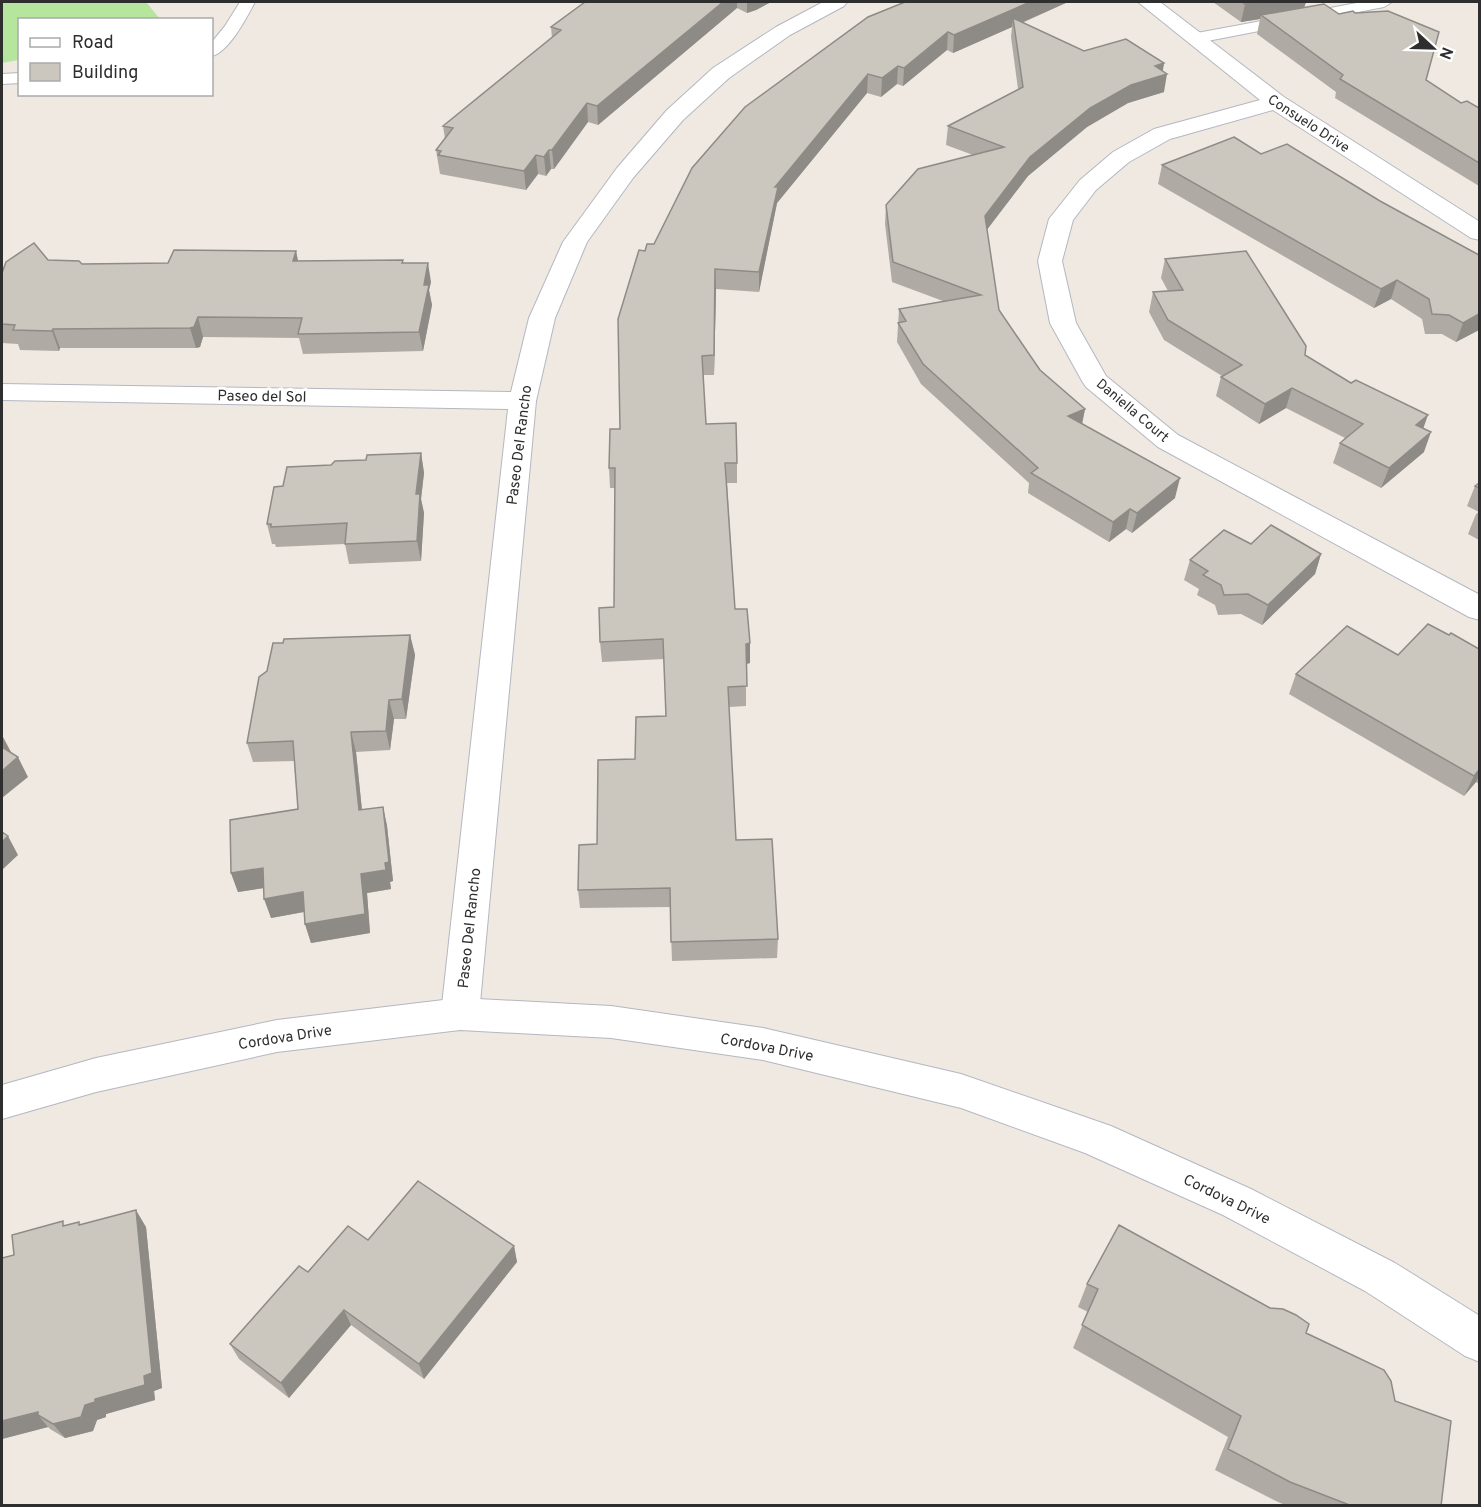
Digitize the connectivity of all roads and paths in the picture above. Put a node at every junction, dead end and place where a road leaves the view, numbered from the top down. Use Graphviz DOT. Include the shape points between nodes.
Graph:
graph roads {
  1 [pos="247,2"];
  2 [pos="837,2"];
  3 [pos="1148,2"];
  4 [pos="1384,2"];
  5 [pos="1197,38"];
  6 [pos="213,50"];
  7 [pos="18,78"];
  8 [pos="2,79"];
  9 [pos="1276,102"];
  10 [pos="1479,233"];
  11 [pos="2,392"];
  12 [pos="522,401"];
  13 [pos="1479,609"];
  14 [pos="460,1014"];
  15 [pos="2,1102"];
  16 [pos="1479,1341"];
  1 -- 6 [label="lane" via="235,25"];
  2 -- 12 [label="street, Paseo Del Rancho" via="783,31 721,73 675,115 625,173 575,242 542,318"];
  3 -- 5 [label="street, Consuelo Drive"];
  4 -- 5 [label="lane"];
  5 -- 9 [label="street, Consuelo Drive"];
  7 -- 8 [label="lane"];
  9 -- 10 [label="street, Consuelo Drive"];
  9 -- 13 [label="street, Daniella Court" via="1162,134 1121,157 1088,185 1061,219 1050,261 1063,323 1095,381 1168,441"];
  11 -- 12 [label="street, Paseo del Sol"];
  12 -- 14 [label="street, Paseo Del Rancho"];
  14 -- 15 [label="street, Cordova Drive" via="277,1036 96,1075"];
  14 -- 16 [label="street, Cordova Drive" via="611,1022 763,1044 962,1091 1098,1139 1237,1202 1380,1276"];
}
